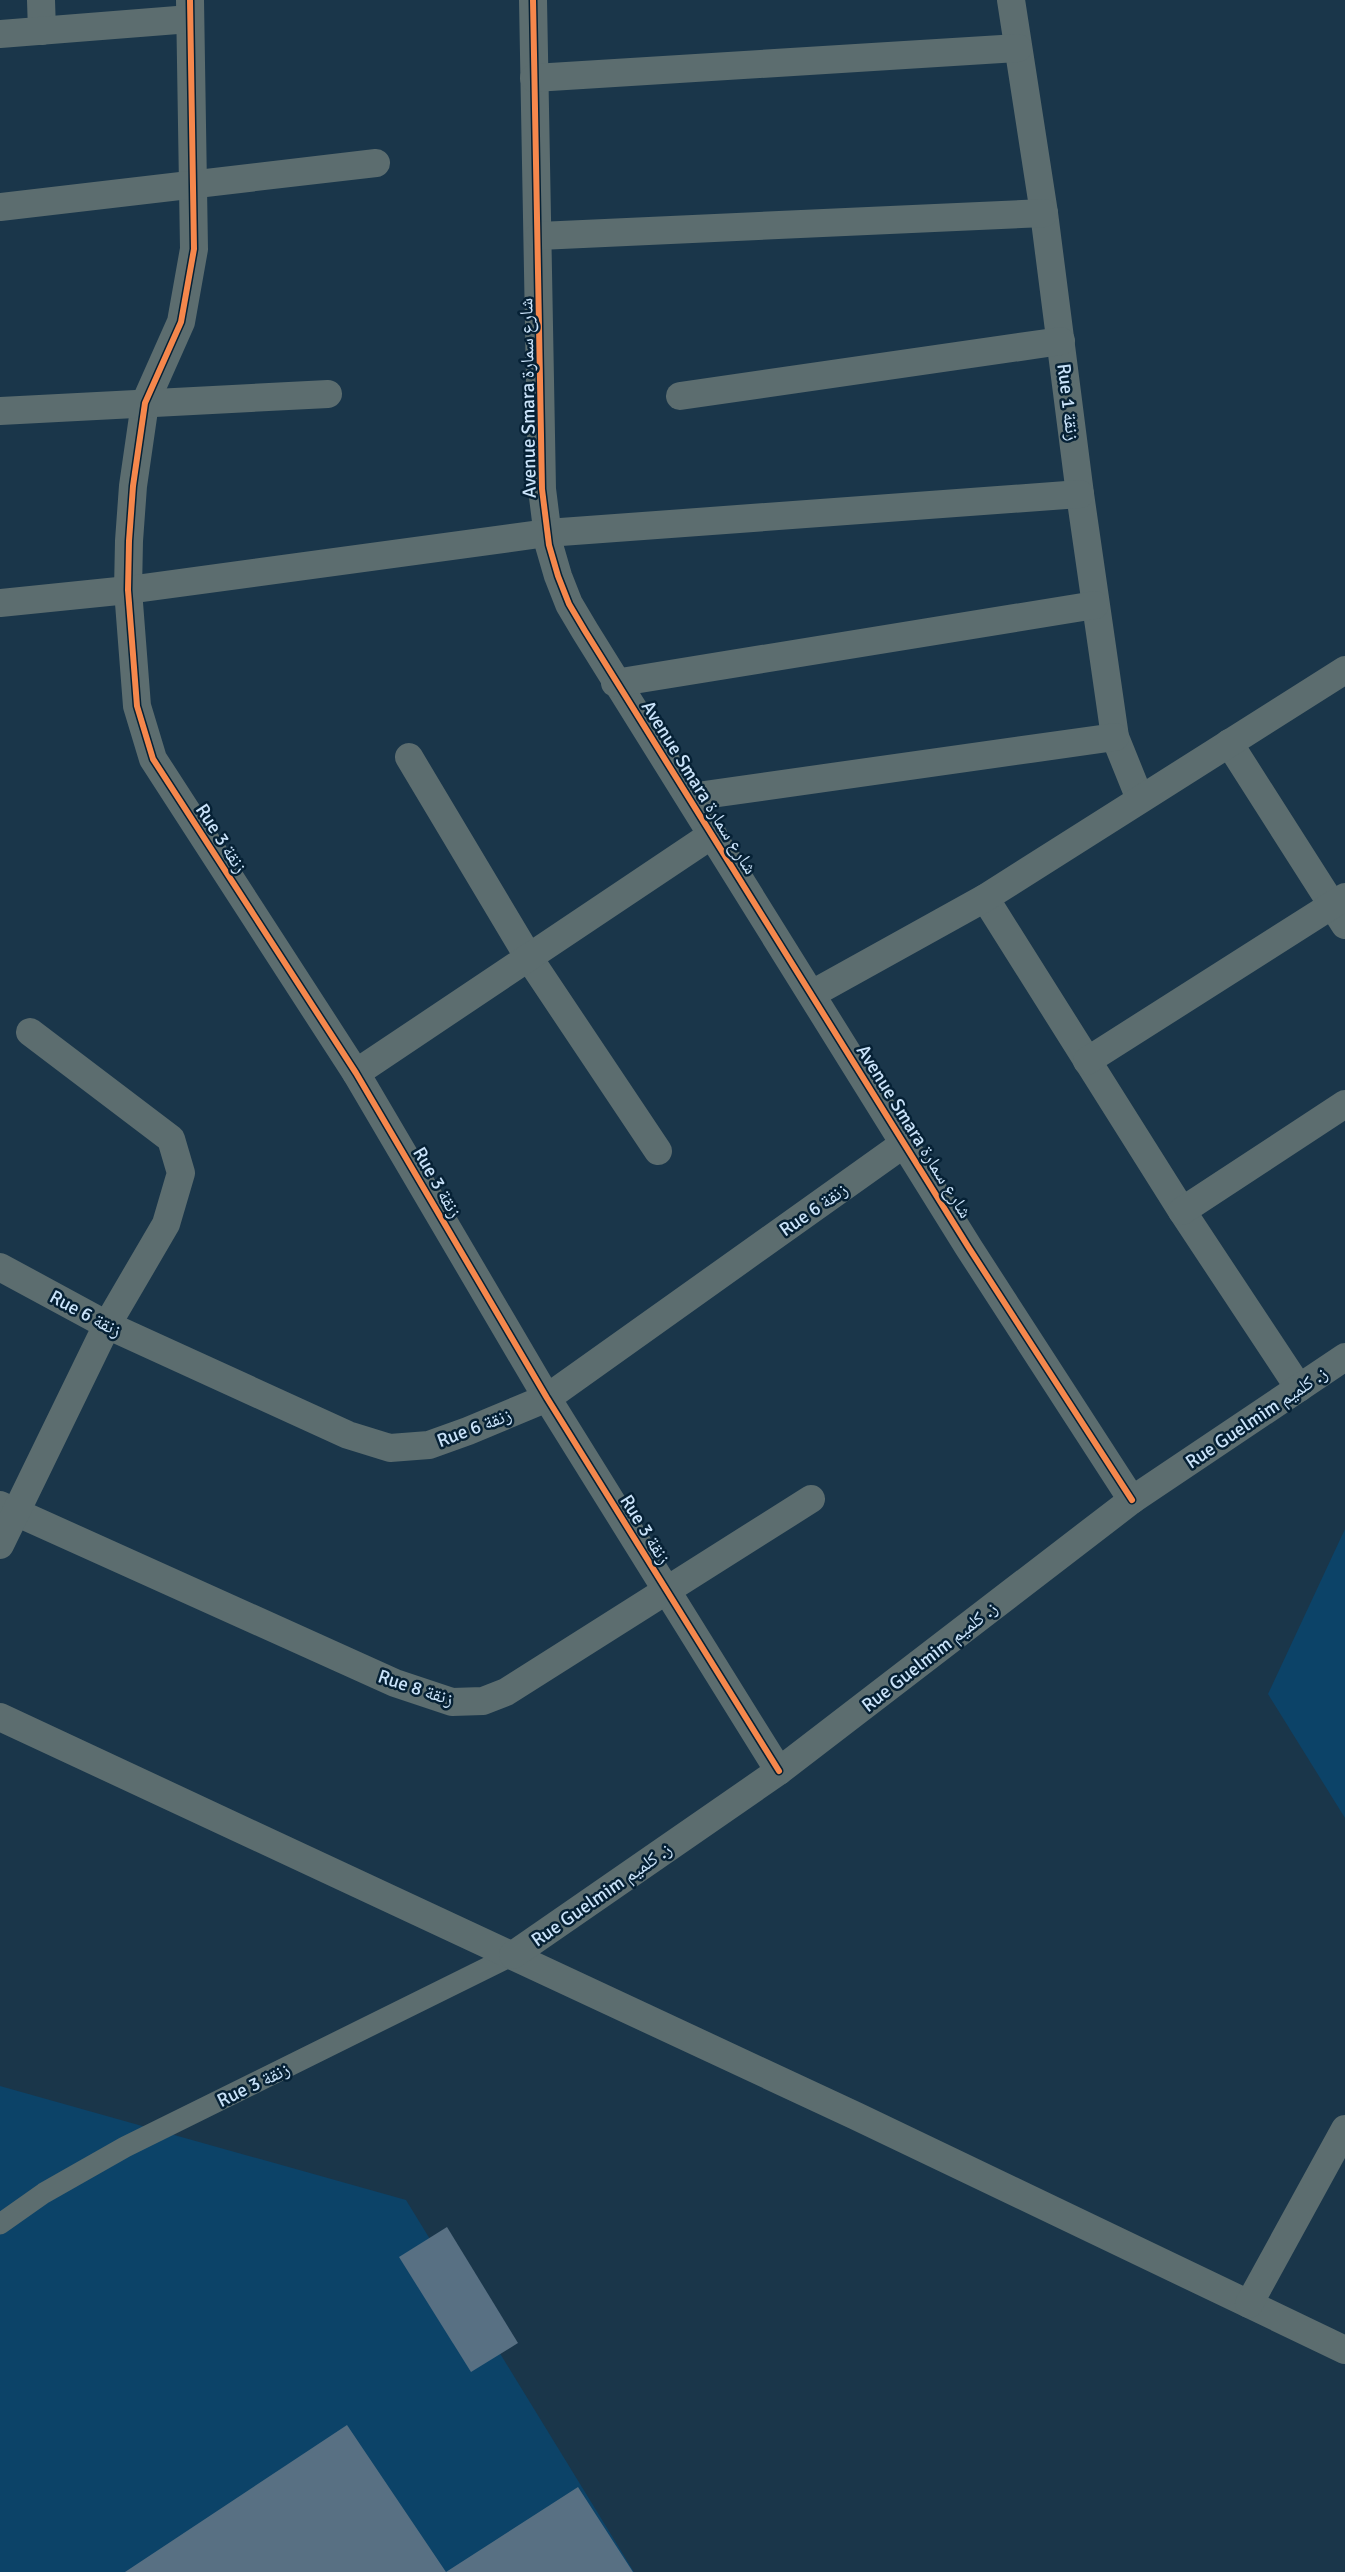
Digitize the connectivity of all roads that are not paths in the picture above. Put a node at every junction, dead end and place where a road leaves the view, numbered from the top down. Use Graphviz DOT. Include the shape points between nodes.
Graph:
graph roads {
  1 [pos="41,0"];
  2 [pos="533,0"];
  3 [pos="1011,0"];
  4 [pos="190,10"];
  5 [pos="42,31"];
  6 [pos="0,34"];
  7 [pos="1018,48"];
  8 [pos="534,78"];
  9 [pos="376,163"];
  10 [pos="191,186"];
  11 [pos="0,207"];
  12 [pos="1044,213"];
  13 [pos="538,236"];
  14 [pos="1061,341"];
  15 [pos="328,394"];
  16 [pos="680,396"];
  17 [pos="145,403"];
  18 [pos="0,411"];
  19 [pos="1080,494"];
  20 [pos="547,533"];
  21 [pos="128,590"];
  22 [pos="0,604"];
  23 [pos="1095,605"];
  24 [pos="1345,670"];
  25 [pos="616,682"];
  26 [pos="1114,737"];
  27 [pos="1229,743"];
  28 [pos="409,757"];
  29 [pos="690,797"];
  30 [pos="1140,800"];
  31 [pos="713,834"];
  32 [pos="985,898"];
  33 [pos="1340,909"];
  34 [pos="528,958"];
  35 [pos="812,994"];
  36 [pos="30,1032"];
  37 [pos="1087,1061"];
  38 [pos="356,1072"];
  39 [pos="1345,1104"];
  40 [pos="905,1143"];
  41 [pos="658,1151"];
  42 [pos="1182,1211"];
  43 [pos="0,1266"];
  44 [pos="107,1325"];
  45 [pos="1345,1357"];
  46 [pos="1299,1388"];
  47 [pos="547,1398"];
  48 [pos="811,1500"];
  49 [pos="1132,1500"];
  50 [pos="8,1508"];
  51 [pos="0,1545"];
  52 [pos="668,1591"];
  53 [pos="0,1717"];
  54 [pos="779,1771"];
  55 [pos="513,1955"];
  56 [pos="1345,2130"];
  57 [pos="0,2224"];
  58 [pos="1249,2304"];
  59 [pos="1345,2350"];
  1 -- 5 [label="street"];
  2 -- 8 [label="street, Avenue Smara شارع سمارة"];
  3 -- 7 [label="street, Rue 1 زنقة"];
  4 -- 5 [label="street"];
  4 -- 10 [label="street, Rue 3 زنقة"];
  5 -- 6 [label="street"];
  7 -- 8 [label="street"];
  7 -- 12 [label="street, Rue 1 زنقة"];
  8 -- 13 [label="street, Avenue Smara شارع سمارة"];
  9 -- 10 [label="street"];
  10 -- 11 [label="street"];
  10 -- 17 [label="street, Rue 3 زنقة" via="194,249 188,289 181,322"];
  12 -- 13 [label="street"];
  12 -- 14 [label="street, Rue 1 زنقة"];
  13 -- 20 [label="street, Avenue Smara شارع سمارة" via="542,489"];
  14 -- 16 [label="street"];
  14 -- 19 [label="street, Rue 1 زنقة"];
  15 -- 17 [label="street"];
  17 -- 18 [label="street"];
  17 -- 21 [label="street, Rue 3 زنقة" via="133,486"];
  19 -- 20 [label="street"];
  19 -- 23 [label="street, Rue 1 زنقة"];
  20 -- 21 [label="street"];
  20 -- 25 [label="street, Avenue Smara شارع سمارة" via="569,604"];
  21 -- 22 [label="street"];
  21 -- 38 [label="street, Rue 3 زنقة" via="138,706 153,759"];
  23 -- 25 [label="street"];
  23 -- 26 [label="street, Rue 1 زنقة"];
  24 -- 27 [label="street"];
  25 -- 29 [label="street, Avenue Smara شارع سمارة"];
  26 -- 29 [label="street"];
  26 -- 30 [label="street, Rue 1 زنقة"];
  27 -- 30 [label="street"];
  27 -- 33 [label="street"];
  28 -- 34 [label="street"];
  29 -- 31 [label="street, Avenue Smara شارع سمارة"];
  30 -- 32 [label="street"];
  31 -- 34 [label="street"];
  31 -- 35 [label="street, Avenue Smara شارع سمارة"];
  32 -- 35 [label="street"];
  32 -- 37 [label="street"];
  33 -- 37 [label="street"];
  34 -- 38 [label="street"];
  34 -- 41 [label="street"];
  35 -- 40 [label="street, Avenue Smara شارع سمارة"];
  36 -- 44 [label="street" via="171,1139 181,1173 166,1224"];
  37 -- 42 [label="street"];
  38 -- 47 [label="street, Rue 3 زنقة"];
  39 -- 42 [label="street"];
  40 -- 47 [label="street, Rue 6 زنقة"];
  40 -- 49 [label="street, Avenue Smara شارع سمارة"];
  42 -- 46 [label="street"];
  43 -- 44 [label="street, Rue 6 زنقة"];
  44 -- 47 [label="street, Rue 6 زنقة" via="348,1435 390,1448 429,1445"];
  44 -- 50 [label="street"];
  45 -- 46 [label="street, Rue Guelmim ز. كلميم"];
  46 -- 49 [label="street, Rue Guelmim ز. كلميم"];
  47 -- 52 [label="street, Rue 3 زنقة"];
  48 -- 52 [label="street, Rue 8 زنقة"];
  49 -- 54 [label="street, Rue Guelmim ز. كلميم"];
  50 -- 51 [label="street"];
  50 -- 52 [label="street, Rue 8 زنقة" via="395,1683 452,1702 483,1701 506,1692"];
  52 -- 54 [label="street, Rue 3 زنقة"];
  53 -- 55 [label="street"];
  54 -- 55 [label="street, Rue Guelmim ز. كلميم"];
  55 -- 57 [label="lane, Rue 3 زنقة" via="125,2147 44,2193"];
  55 -- 58 [label="street"];
  56 -- 58 [label="street"];
  58 -- 59 [label="street"];
}
